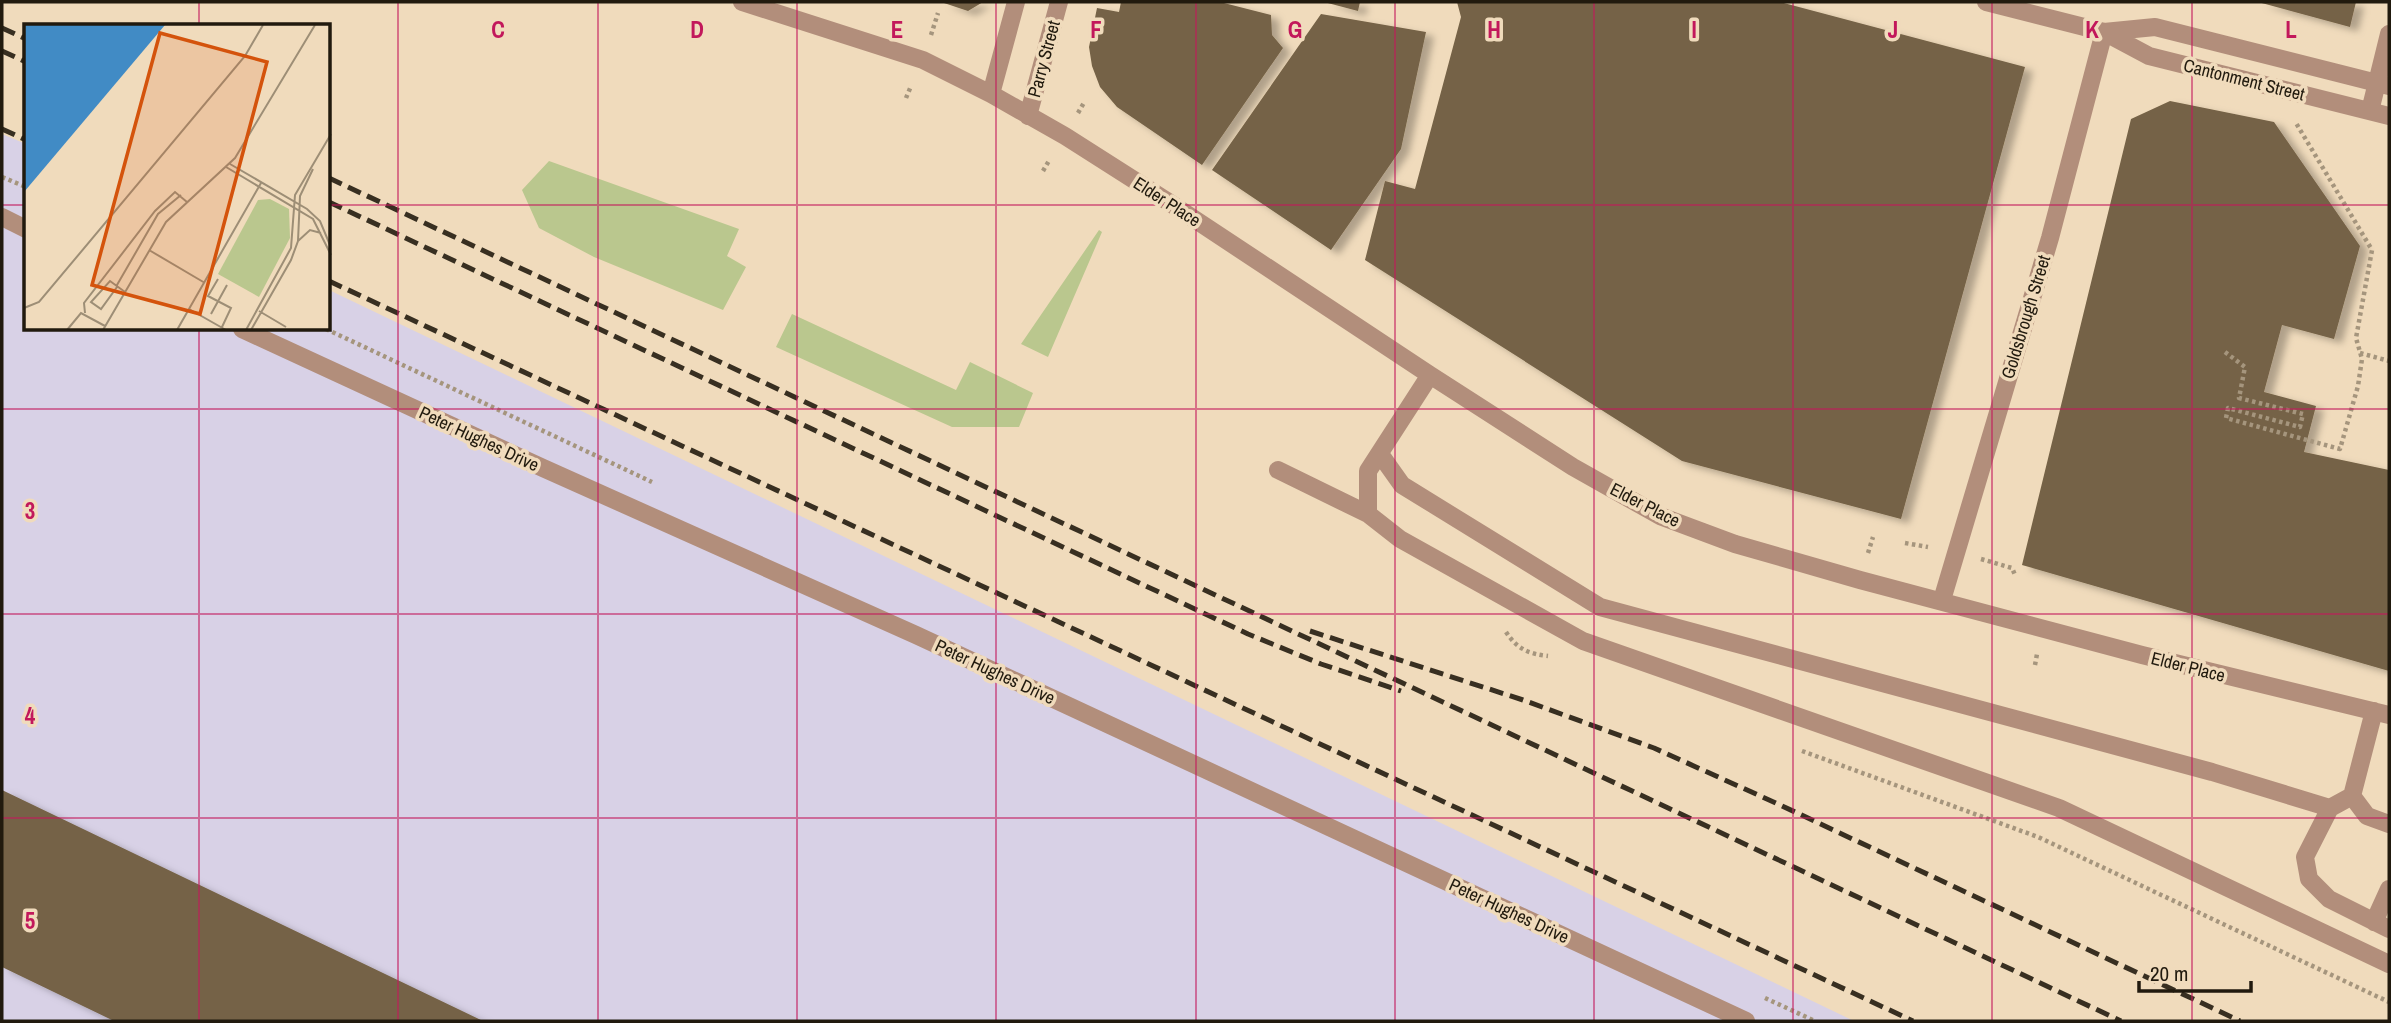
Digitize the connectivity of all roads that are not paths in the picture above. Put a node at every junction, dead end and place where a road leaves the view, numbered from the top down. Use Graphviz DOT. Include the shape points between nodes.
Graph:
graph roads {
  1 [pos="742,2"];
  2 [pos="1016,2"];
  3 [pos="1059,2"];
  4 [pos="1986,2"];
  5 [pos="2104,32"];
  6 [pos="2389,34"];
  7 [pos="2383,84"];
  8 [pos="990,94"];
  9 [pos="2370,111"];
  10 [pos="2389,116"];
  11 [pos="1028,117"];
  12 [pos="2,217"];
  13 [pos="24,228"];
  14 [pos="246,331"];
  15 [pos="1430,375"];
  16 [pos="1380,454"];
  17 [pos="1278,470"];
  18 [pos="1368,514"];
  19 [pos="1942,600"];
  20 [pos="2382,713"];
  21 [pos="2352,796"];
  22 [pos="2330,808"];
  23 [pos="2389,824"];
  24 [pos="2389,889"];
  25 [pos="2382,925"];
  26 [pos="2389,964"];
  27 [pos="1746,1021"];
  1 -- 8 [label="street, Elder Place" via="923,60"];
  2 -- 8 [label="street"];
  3 -- 11 [label="street, Parry Street"];
  4 -- 5 [label="street, Cantonment Street"];
  5 -- 7 [label="street, Cantonment Street" via="2155,27"];
  5 -- 9 [label="street, Cantonment Street" via="2149,56"];
  5 -- 19 [label="street, Goldsbrough Street" via="2050,238"];
  6 -- 7 [label="street"];
  7 -- 9 [label="street"];
  8 -- 11 [label="street, Elder Place"];
  9 -- 10 [label="street, Cantonment Street"];
  11 -- 15 [label="street, Elder Place" via="1167,201"];
  12 -- 13 [label="street"];
  14 -- 27 [label="street, Peter Hughes Drive"];
  15 -- 16 [label="street"];
  15 -- 19 [label="street, Elder Place" via="1573,467 1660,516 1735,544"];
  16 -- 18 [label="street" via="1368,471"];
  16 -- 22 [label="street" via="1402,485 1600,607"];
  17 -- 18 [label="street"];
  18 -- 26 [label="street" via="1400,539 1583,641 2059,808"];
  19 -- 20 [label="street, Elder Place" via="2141,655"];
  20 -- 21 [label="street"];
  21 -- 22 [label="street"];
  21 -- 23 [label="street" via="2367,816"];
  22 -- 25 [label="street" via="2305,857 2309,879 2329,899"];
  24 -- 25 [label="street"];
}
